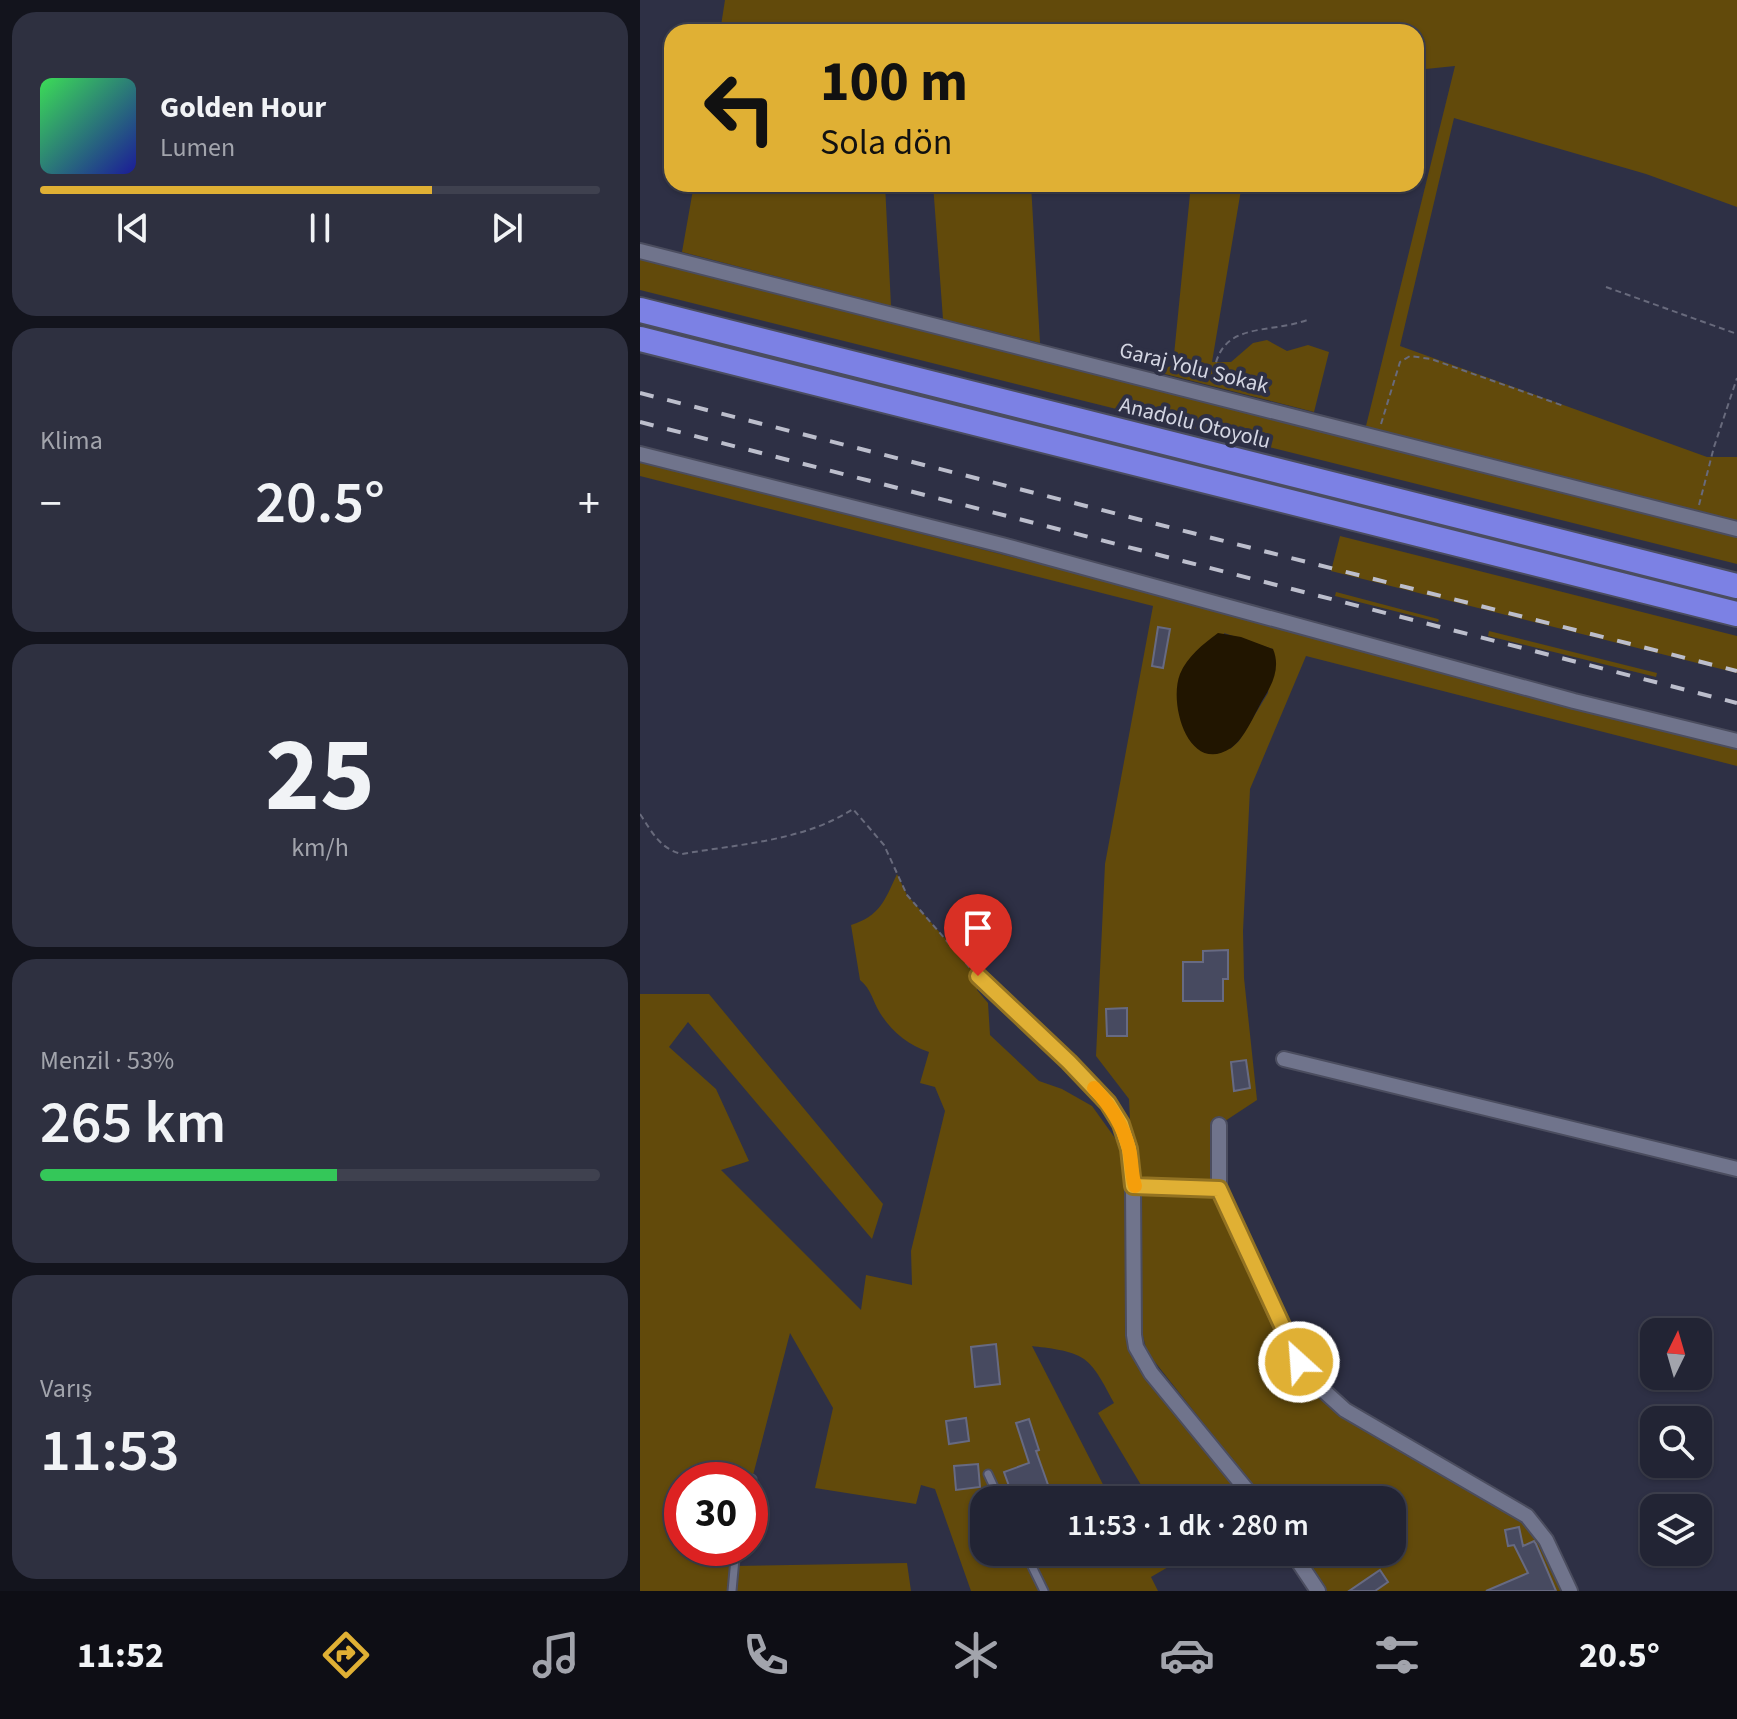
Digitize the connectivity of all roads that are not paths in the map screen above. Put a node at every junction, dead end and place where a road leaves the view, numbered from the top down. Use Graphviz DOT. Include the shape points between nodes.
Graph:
graph roads {
  1 [pos="640,251"];
  2 [pos="640,310"];
  3 [pos="640,339"];
  4 [pos="640,454"];
  5 [pos="1737,529"];
  6 [pos="1737,586"];
  7 [pos="1737,614"];
  8 [pos="1737,741"];
  9 [pos="978,976"];
  10 [pos="1284,1059"];
  11 [pos="1219,1125"];
  12 [pos="1737,1169"];
  13 [pos="1133,1186"];
  14 [pos="1219,1189"];
  15 [pos="988,1474"];
  16 [pos="994,1486"];
  17 [pos="1244,1486"];
  18 [pos="734,1566"];
  19 [pos="1032,1566"];
  20 [pos="1301,1566"];
  21 [pos="732,1591"];
  22 [pos="1044,1591"];
  23 [pos="1318,1591"];
  24 [pos="1570,1591"];
  1 -- 5 [label="street, Garaj Yolu Sokak"];
  2 -- 6 [label="highway, Anadolu Otoyolu"];
  3 -- 7 [label="highway"];
  4 -- 8 [label="street"];
  9 -- 13 [label="lane" via="1108,1103 1129,1149"];
  10 -- 12 [label="street"];
  11 -- 14 [label="street"];
  13 -- 14 [label="street"];
  13 -- 17 [label="street" via="1136,1347 1151,1373"];
  14 -- 24 [label="street" via="1286,1336 1313,1381 1345,1410 1527,1516 1546,1540"];
  15 -- 16 [label="lane"];
  18 -- 21 [label="lane"];
  19 -- 22 [label="lane"];
  20 -- 23 [label="street"];
}
